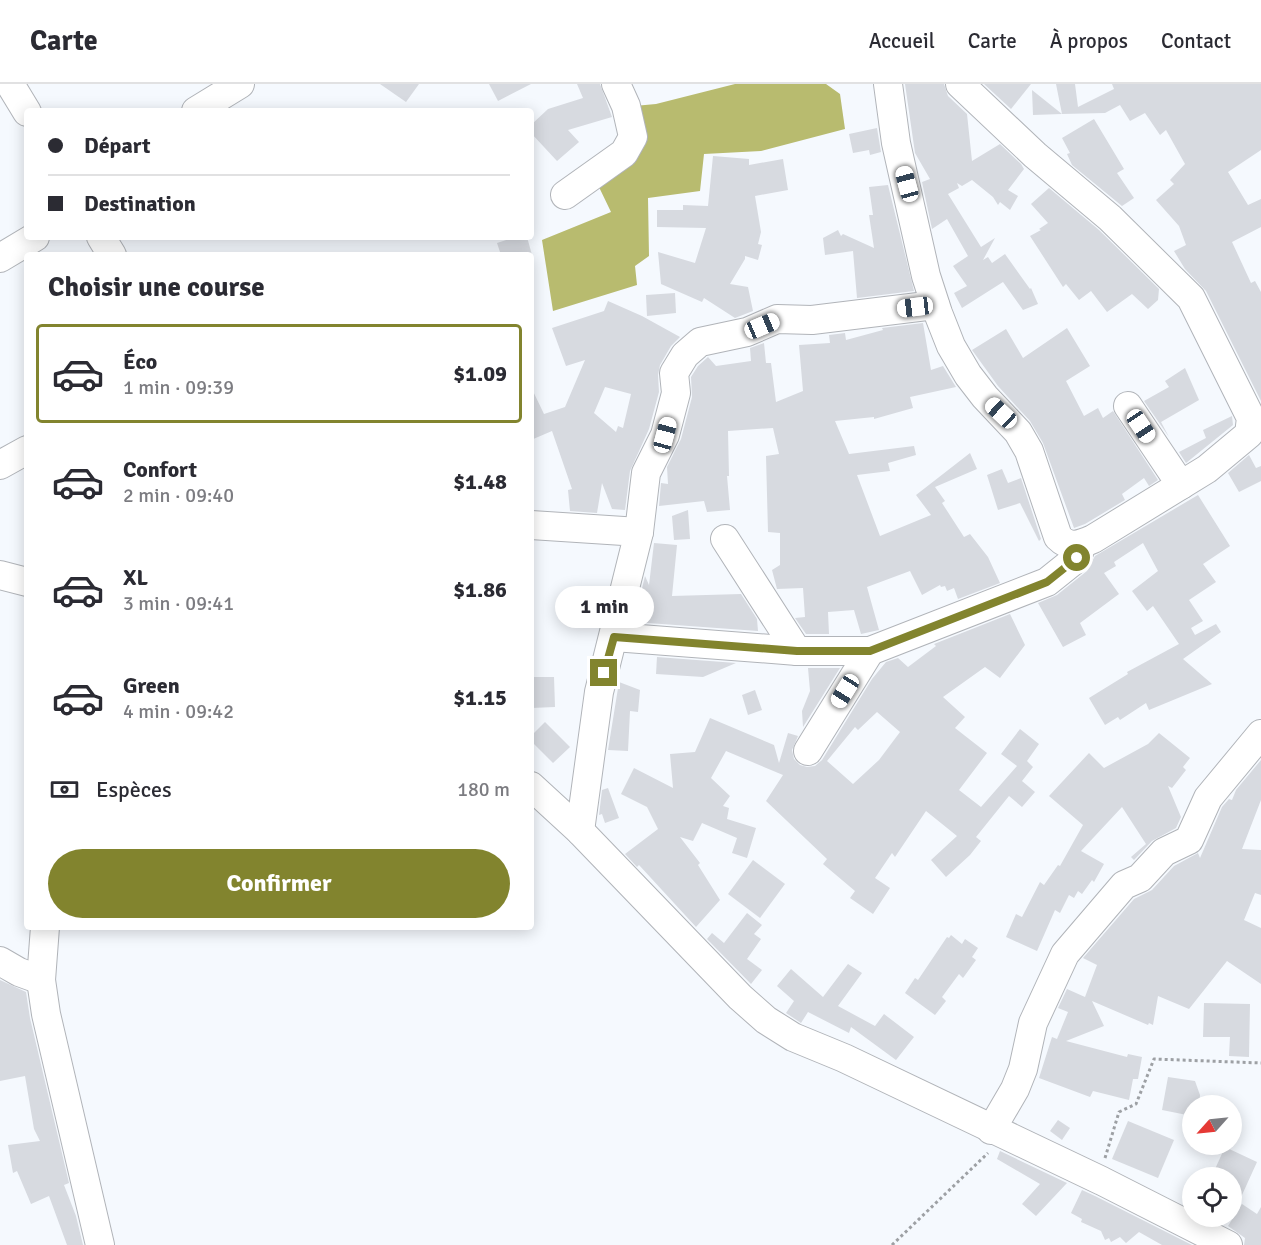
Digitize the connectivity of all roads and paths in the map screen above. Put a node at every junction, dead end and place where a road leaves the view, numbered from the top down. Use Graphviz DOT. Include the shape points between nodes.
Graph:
graph roads {
  1 [pos="10,84"];
  2 [pos="240,84"];
  3 [pos="616,84"];
  4 [pos="888,84"];
  5 [pos="960,84"];
  6 [pos="25,108"];
  7 [pos="201,108"];
  8 [pos="565,195"];
  9 [pos="30,240"];
  10 [pos="0,258"];
  11 [pos="935,305"];
  12 [pos="1128,406"];
  13 [pos="1250,440"];
  14 [pos="24,452"];
  15 [pos="0,465"];
  16 [pos="1181,485"];
  17 [pos="534,525"];
  18 [pos="639,532"];
  19 [pos="725,539"];
  20 [pos="1082,544"];
  21 [pos="0,575"];
  22 [pos="24,581"];
  23 [pos="614,637"];
  24 [pos="797,651"];
  25 [pos="870,651"];
  26 [pos="1261,734"];
  27 [pos="808,751"];
  28 [pos="534,789"];
  29 [pos="580,831"];
  30 [pos="45,930"];
  31 [pos="0,961"];
  32 [pos="40,980"];
  33 [pos="1261,1063"];
  34 [pos="998,1133"];
  35 [pos="1098,1179"];
  36 [pos="100,1245"];
  37 [pos="892,1245"];
  38 [pos="1228,1245"];
  1 -- 6 [label="street"];
  2 -- 7 [label="street"];
  3 -- 8 [label="street" via="633,137 624,153"];
  4 -- 11 [label="street" via="896,143"];
  5 -- 13 [label="street" via="1110,218 1191,298 1251,418"];
  9 -- 10 [label="street"];
  11 -- 18 [label="street" via="812,320 777,319 747,332 700,342 674,373 676,393 665,435 646,473"];
  11 -- 20 [label="street" via="951,346 969,375 1018,432 1029,451 1058,537 1071,546"];
  12 -- 16 [label="street"];
  13 -- 16 [label="street"];
  14 -- 15 [label="street"];
  16 -- 20 [label="street"];
  17 -- 18 [label="street"];
  18 -- 23 [label="street"];
  19 -- 24 [label="street"];
  20 -- 25 [label="street" via="1077,558 1047,582"];
  21 -- 22 [label="street"];
  23 -- 24 [label="street"];
  23 -- 29 [label="street" via="599,692"];
  24 -- 25 [label="street"];
  25 -- 27 [label="street"];
  26 -- 34 [label="street" via="1208,798 1189,840 1164,852 1140,878 1124,885 1065,954 1033,1023 1023,1069"];
  28 -- 29 [label="street"];
  29 -- 34 [label="street" via="766,1020 793,1037"];
  30 -- 32 [label="street"];
  31 -- 32 [label="street"];
  32 -- 36 [label="street"];
  33 -- 35 [label="path" via="1154,1059 1136,1104 1119,1112"];
  34 -- 35 [label="street"];
  34 -- 37 [label="path"];
  35 -- 38 [label="street"];
}
